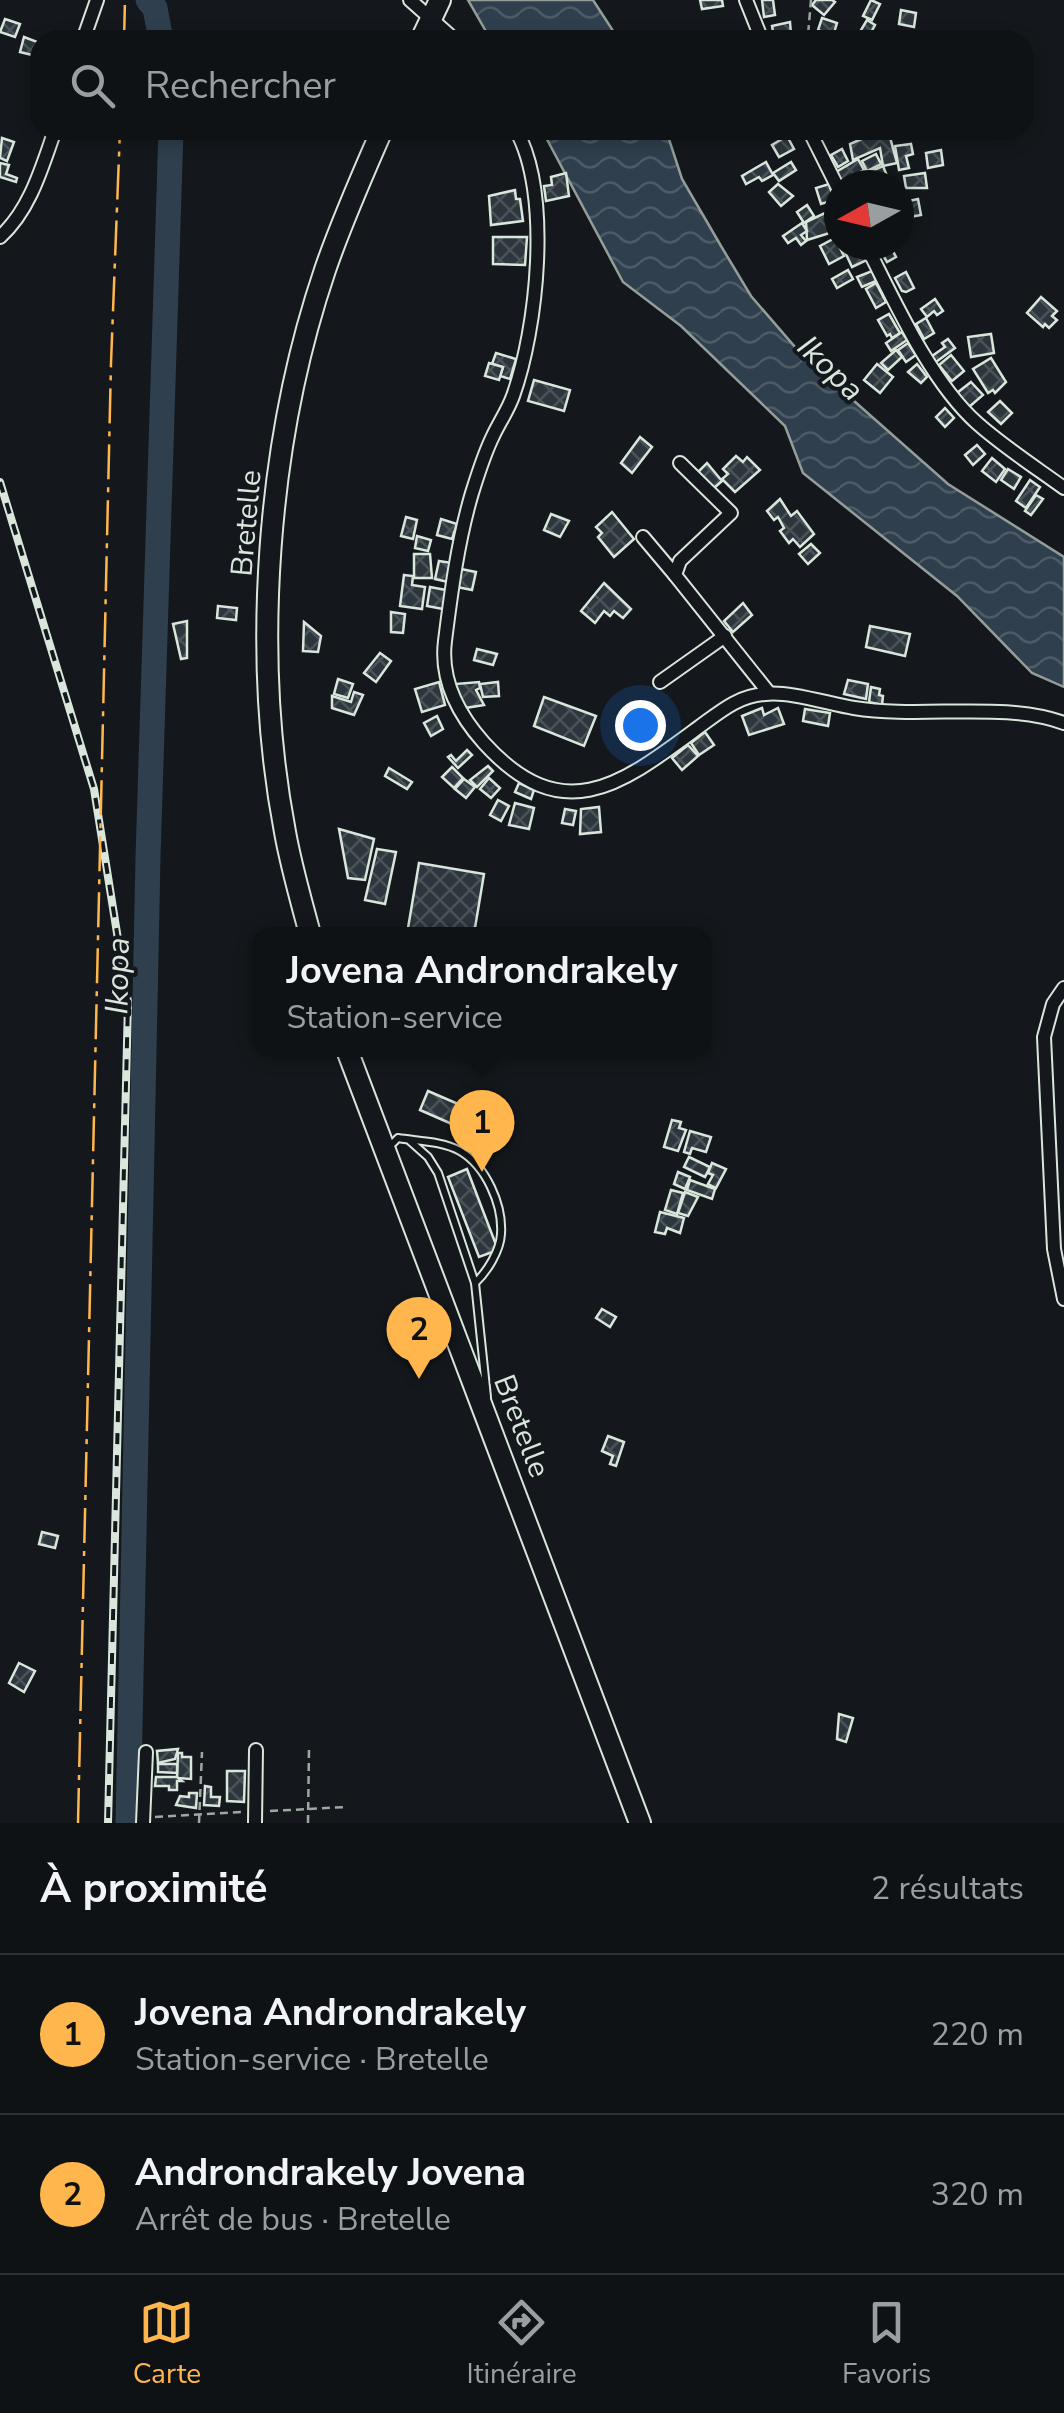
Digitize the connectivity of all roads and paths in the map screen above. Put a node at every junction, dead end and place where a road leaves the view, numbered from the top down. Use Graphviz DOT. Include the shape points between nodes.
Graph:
graph roads {
  1 [pos="97,0"];
  2 [pos="410,0"];
  3 [pos="746,0"];
  4 [pos="811,0"];
  5 [pos="436,7"];
  6 [pos="87,30"];
  7 [pos="426,30"];
  8 [pos="450,30"];
  9 [pos="758,30"];
  10 [pos="808,30"];
  11 [pos="51,140"];
  12 [pos="378,140"];
  13 [pos="520,140"];
  14 [pos="814,140"];
  15 [pos="829,170"];
  16 [pos="0,237"];
  17 [pos="874,260"];
  18 [pos="680,463"];
  19 [pos="1064,488"];
  20 [pos="643,537"];
  21 [pos="675,574"];
  22 [pos="724,636"];
  23 [pos="660,682"];
  24 [pos="769,693"];
  25 [pos="1064,723"];
  26 [pos="308,927"];
  27 [pos="1064,988"];
  28 [pos="350,1057"];
  29 [pos="409,1140"];
  30 [pos="385,1152"];
  31 [pos="475,1283"];
  32 [pos="1064,1300"];
  33 [pos="491,1428"];
  34 [pos="310,1747"];
  35 [pos="256,1750"];
  36 [pos="146,1752"];
  37 [pos="202,1752"];
  38 [pos="143,1823"];
  39 [pos="198,1823"];
  40 [pos="255,1823"];
  41 [pos="308,1823"];
  42 [pos="640,1823"];
  1 -- 6 [label="street"];
  2 -- 5 [label="street"];
  3 -- 9 [label="street"];
  4 -- 10 [label="path"];
  5 -- 7 [label="main road"];
  5 -- 8 [label="street"];
  11 -- 16 [label="street" via="25,205"];
  12 -- 26 [label="main road, Bretelle" via="320,288 298,366 276,500 273,739 284,831"];
  13 -- 24 [label="street" via="535,200 536,305 512,399 465,518 444,645 452,696 497,757 567,792 629,778 738,699"];
  14 -- 15 [label="street"];
  17 -- 19 [label="street" via="906,324 974,421"];
  18 -- 21 [label="street" via="731,513 680,560"];
  20 -- 21 [label="street"];
  21 -- 22 [label="street"];
  22 -- 23 [label="street"];
  22 -- 24 [label="street"];
  24 -- 25 [label="street" via="859,709 1025,714"];
  27 -- 32 [label="street" via="1044,1037 1054,1249"];
  28 -- 30 [label="main road, Bretelle"];
  29 -- 30 [label="lane" via="398,1138"];
  29 -- 31 [label="lane" via="438,1172"];
  29 -- 31 [label="lane" via="452,1147 484,1173 501,1235"];
  30 -- 33 [label="main road, Bretelle"];
  31 -- 33 [label="lane"];
  33 -- 42 [label="main road, Bretelle"];
  34 -- 41 [label="path"];
  35 -- 40 [label="street"];
  36 -- 38 [label="street"];
  37 -- 39 [label="path"];
}
